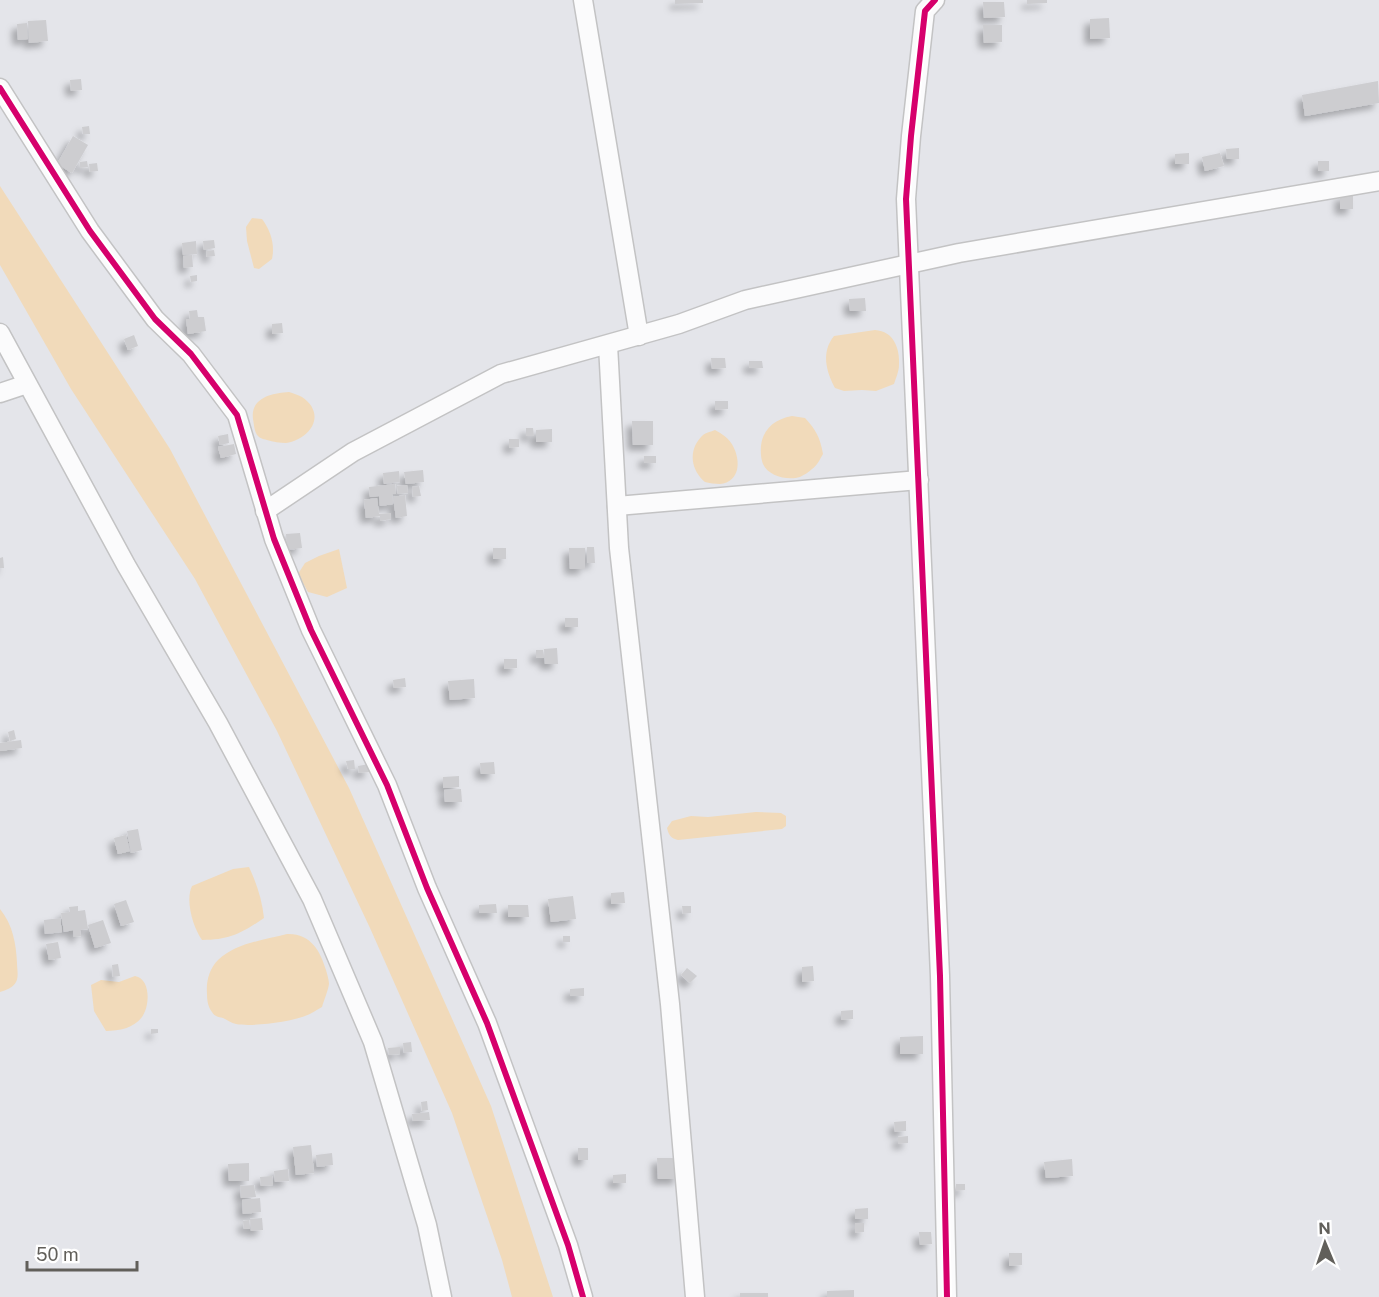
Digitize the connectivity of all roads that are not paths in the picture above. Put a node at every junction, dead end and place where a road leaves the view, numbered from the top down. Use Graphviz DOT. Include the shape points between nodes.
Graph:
graph roads {
  1 [pos="583,0"];
  2 [pos="935,0"];
  3 [pos="0,88"];
  4 [pos="1379,181"];
  5 [pos="909,263"];
  6 [pos="0,333"];
  7 [pos="639,336"];
  8 [pos="608,345"];
  9 [pos="27,384"];
  10 [pos="0,393"];
  11 [pos="919,480"];
  12 [pos="616,506"];
  13 [pos="265,511"];
  14 [pos="442,1297"];
  15 [pos="583,1297"];
  16 [pos="695,1297"];
  17 [pos="947,1297"];
  1 -- 7 [label="street"];
  2 -- 5 [label="street" via="925,10 911,136 906,199"];
  3 -- 13 [label="street" via="90,231 155,319 191,354 237,415"];
  4 -- 5 [label="street"];
  5 -- 7 [label="street" via="745,300"];
  5 -- 11 [label="street"];
  6 -- 9 [label="street"];
  7 -- 8 [label="street"];
  8 -- 12 [label="street"];
  8 -- 13 [label="street" via="501,374 353,453"];
  9 -- 10 [label="street"];
  9 -- 14 [label="street" via="312,899 373,1042 428,1225"];
  11 -- 12 [label="street"];
  11 -- 17 [label="street" via="940,976"];
  12 -- 16 [label="street" via="670,1004"];
  13 -- 15 [label="street" via="311,630 387,785 427,888 487,1023 568,1245"];
}
